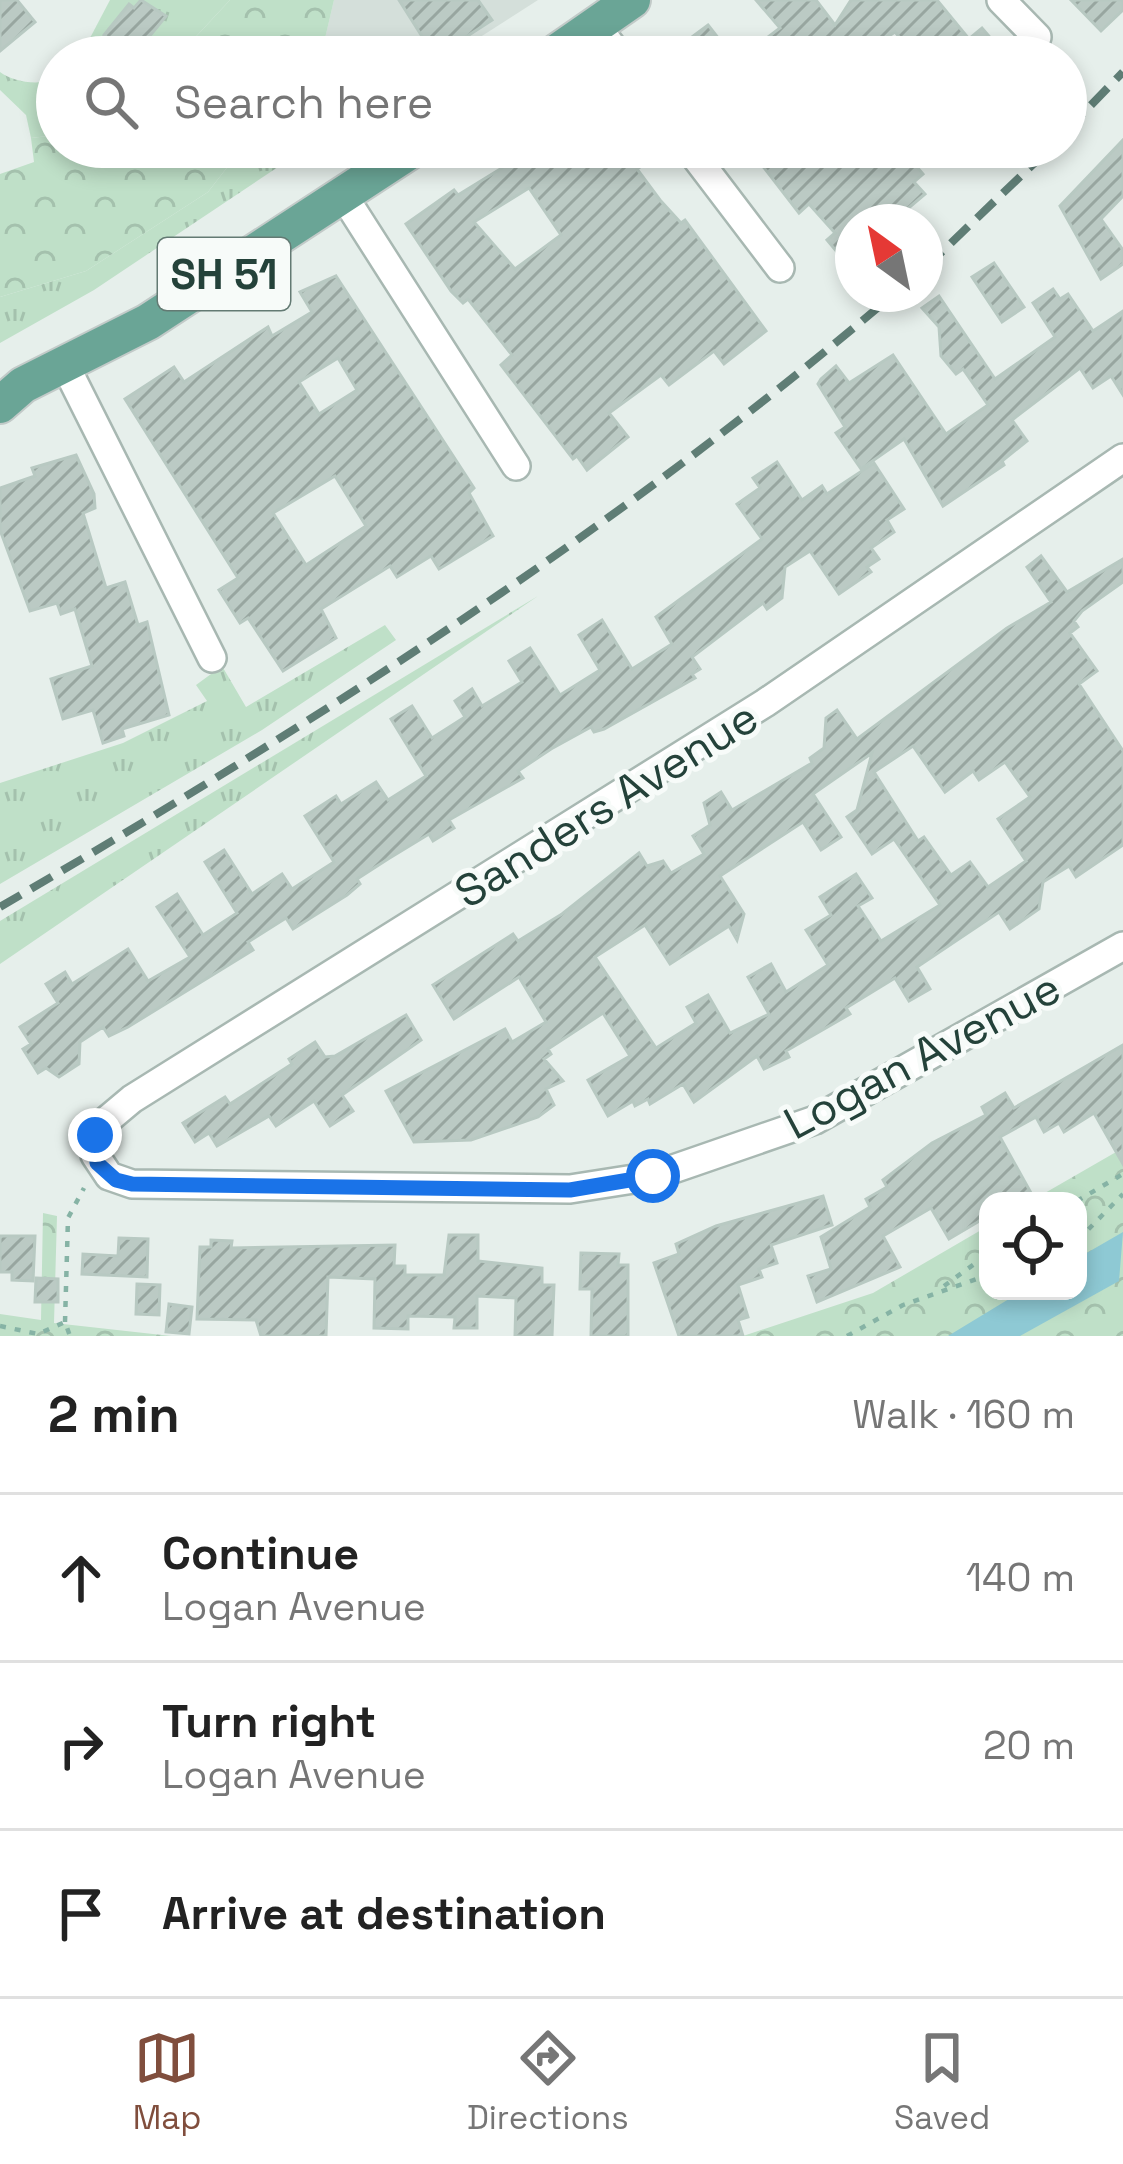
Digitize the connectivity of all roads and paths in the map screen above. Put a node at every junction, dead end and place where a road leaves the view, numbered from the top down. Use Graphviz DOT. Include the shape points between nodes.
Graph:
graph roads {
  1 [pos="632,0"];
  2 [pos="1001,0"];
  3 [pos="596,26"];
  4 [pos="581,36"];
  5 [pos="604,36"];
  6 [pos="1035,36"];
  7 [pos="384,168"];
  8 [pos="704,168"];
  9 [pos="344,195"];
  10 [pos="780,268"];
  11 [pos="65,364"];
  12 [pos="8,393"];
  13 [pos="1123,458"];
  14 [pos="516,466"];
  15 [pos="212,658"];
  16 [pos="1123,946"];
  17 [pos="95,1155"];
  18 [pos="1123,1174"];
  19 [pos="1123,1194"];
  20 [pos="1087,1195"];
  21 [pos="1087,1231"];
  22 [pos="979,1261"];
  23 [pos="979,1278"];
  24 [pos="942,1288"];
  25 [pos="65,1322"];
  26 [pos="0,1326"];
  27 [pos="70,1336"];
  28 [pos="847,1336"];
  1 -- 3 [label="main road"];
  2 -- 6 [label="street"];
  3 -- 4 [label="main road"];
  3 -- 5 [label="street"];
  7 -- 9 [label="main road, SH 51"];
  8 -- 10 [label="street"];
  9 -- 11 [label="main road, SH 51" via="148,322"];
  9 -- 14 [label="street"];
  11 -- 12 [label="main road, SH 51"];
  11 -- 15 [label="street"];
  13 -- 17 [label="street, Sanders Avenue" via="766,703 132,1099 101,1125"];
  16 -- 17 [label="street, Logan Avenue" via="815,1120 609,1186 132,1184 116,1180"];
  17 -- 25 [label="path" via="68,1218"];
  18 -- 20 [label="path"];
  19 -- 21 [label="path"];
  22 -- 24 [label="path"];
  23 -- 24 [label="path"];
  24 -- 28 [label="path"];
  25 -- 26 [label="path" via="38,1334"];
  25 -- 27 [label="path"];
}
